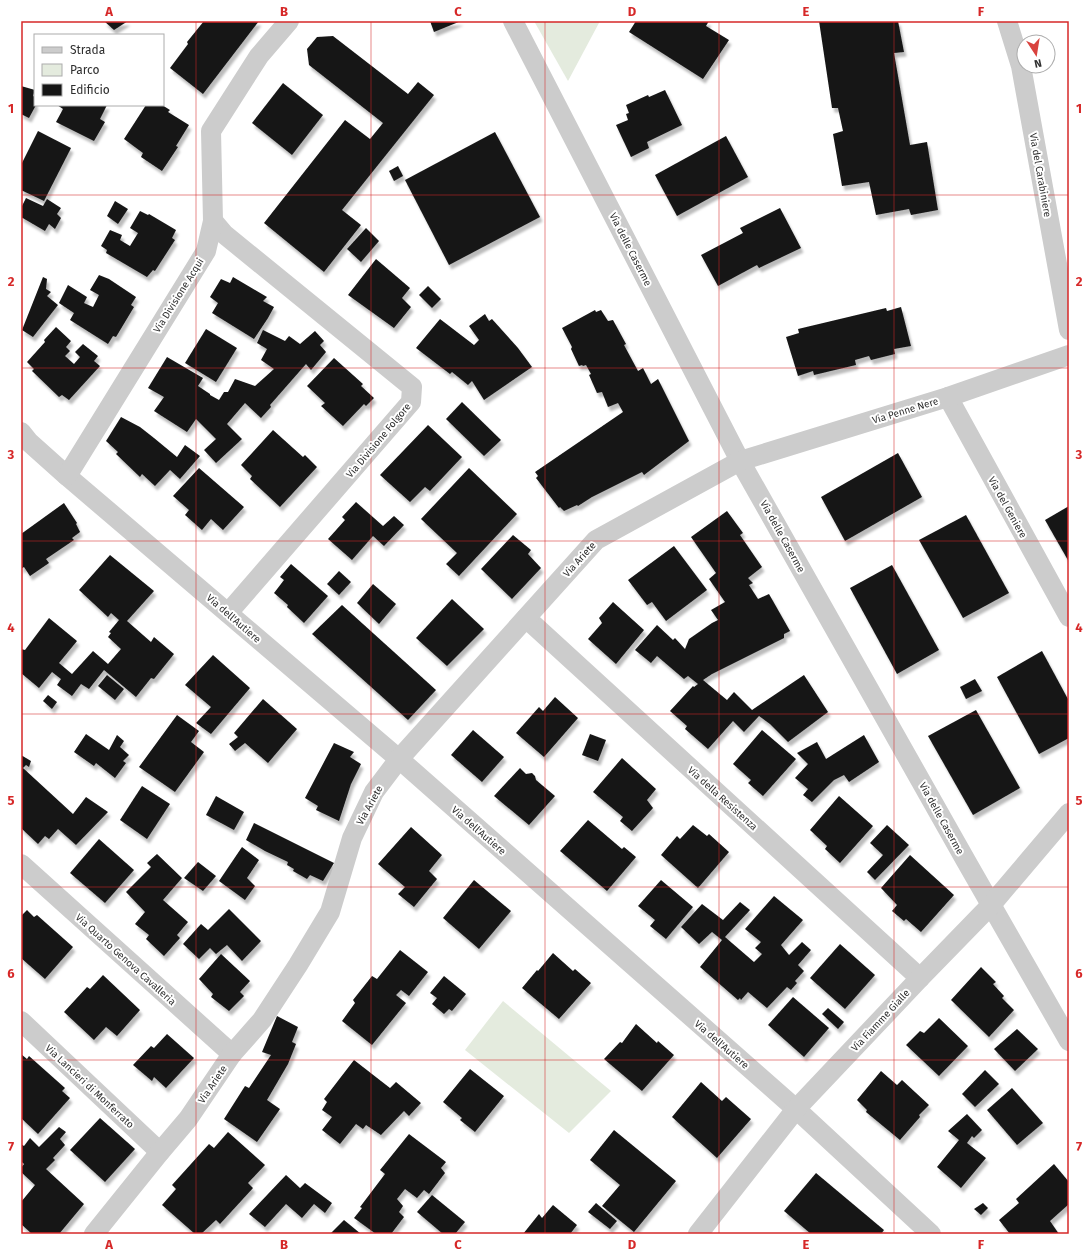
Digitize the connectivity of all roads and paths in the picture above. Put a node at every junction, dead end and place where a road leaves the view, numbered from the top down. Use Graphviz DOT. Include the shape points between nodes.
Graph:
graph roads {
  1 [pos="289,21"];
  2 [pos="513,21"];
  3 [pos="1007,21"];
  4 [pos="213,221"];
  5 [pos="1069,330"];
  6 [pos="1069,355"];
  7 [pos="948,397"];
  8 [pos="21,432"];
  9 [pos="740,461"];
  10 [pos="67,476"];
  11 [pos="228,614"];
  12 [pos="1069,617"];
  13 [pos="526,618"];
  14 [pos="399,759"];
  15 [pos="1069,813"];
  16 [pos="21,864"];
  17 [pos="992,905"];
  18 [pos="920,978"];
  19 [pos="21,1021"];
  20 [pos="1069,1041"];
  21 [pos="232,1054"];
  22 [pos="796,1109"];
  23 [pos="160,1152"];
  24 [pos="94,1234"];
  25 [pos="698,1234"];
  26 [pos="931,1234"];
  1 -- 4 [label="street, Via Divisione Acqui" via="259,56 211,132"];
  2 -- 9 [label="street, Via delle Caserme"];
  3 -- 5 [label="street, Via del Carabiniere" via="1021,66"];
  4 -- 10 [label="street, Via Divisione Acqui" via="206,251"];
  4 -- 11 [label="street, Via Divisione Folgore" via="224,234 412,386 411,402"];
  6 -- 7 [label="street, Via Penne Nere"];
  7 -- 9 [label="street, Via Penne Nere"];
  7 -- 12 [label="street, Via del Geniere"];
  8 -- 10 [label="street, Via dell'Autiere"];
  9 -- 13 [label="street, Via Ariete" via="596,540"];
  9 -- 17 [label="street, Via delle Caserme"];
  10 -- 11 [label="street, Via dell'Autiere"];
  11 -- 14 [label="street, Via dell'Autiere"];
  13 -- 14 [label="street, Via Ariete"];
  13 -- 18 [label="street, Via della Resistenza"];
  14 -- 21 [label="street, Via Ariete" via="374,792 352,838 330,912 262,1020"];
  14 -- 22 [label="street, Via dell'Autiere"];
  15 -- 17 [label="street, Via Fiamme Gialle"];
  16 -- 21 [label="street, Via Quarto Genova Cavalleria"];
  17 -- 18 [label="street, Via Fiamme Gialle"];
  17 -- 20 [label="street, Via delle Caserme"];
  18 -- 22 [label="street, Via Fiamme Gialle"];
  19 -- 23 [label="street, Via Lancieri di Monferrato"];
  21 -- 23 [label="street, Via Ariete" via="188,1119"];
  22 -- 25 [label="street, Via Fiamme Gialle"];
  22 -- 26 [label="street, Via dell'Autiere"];
  23 -- 24 [label="street, Via Ariete"];
}
